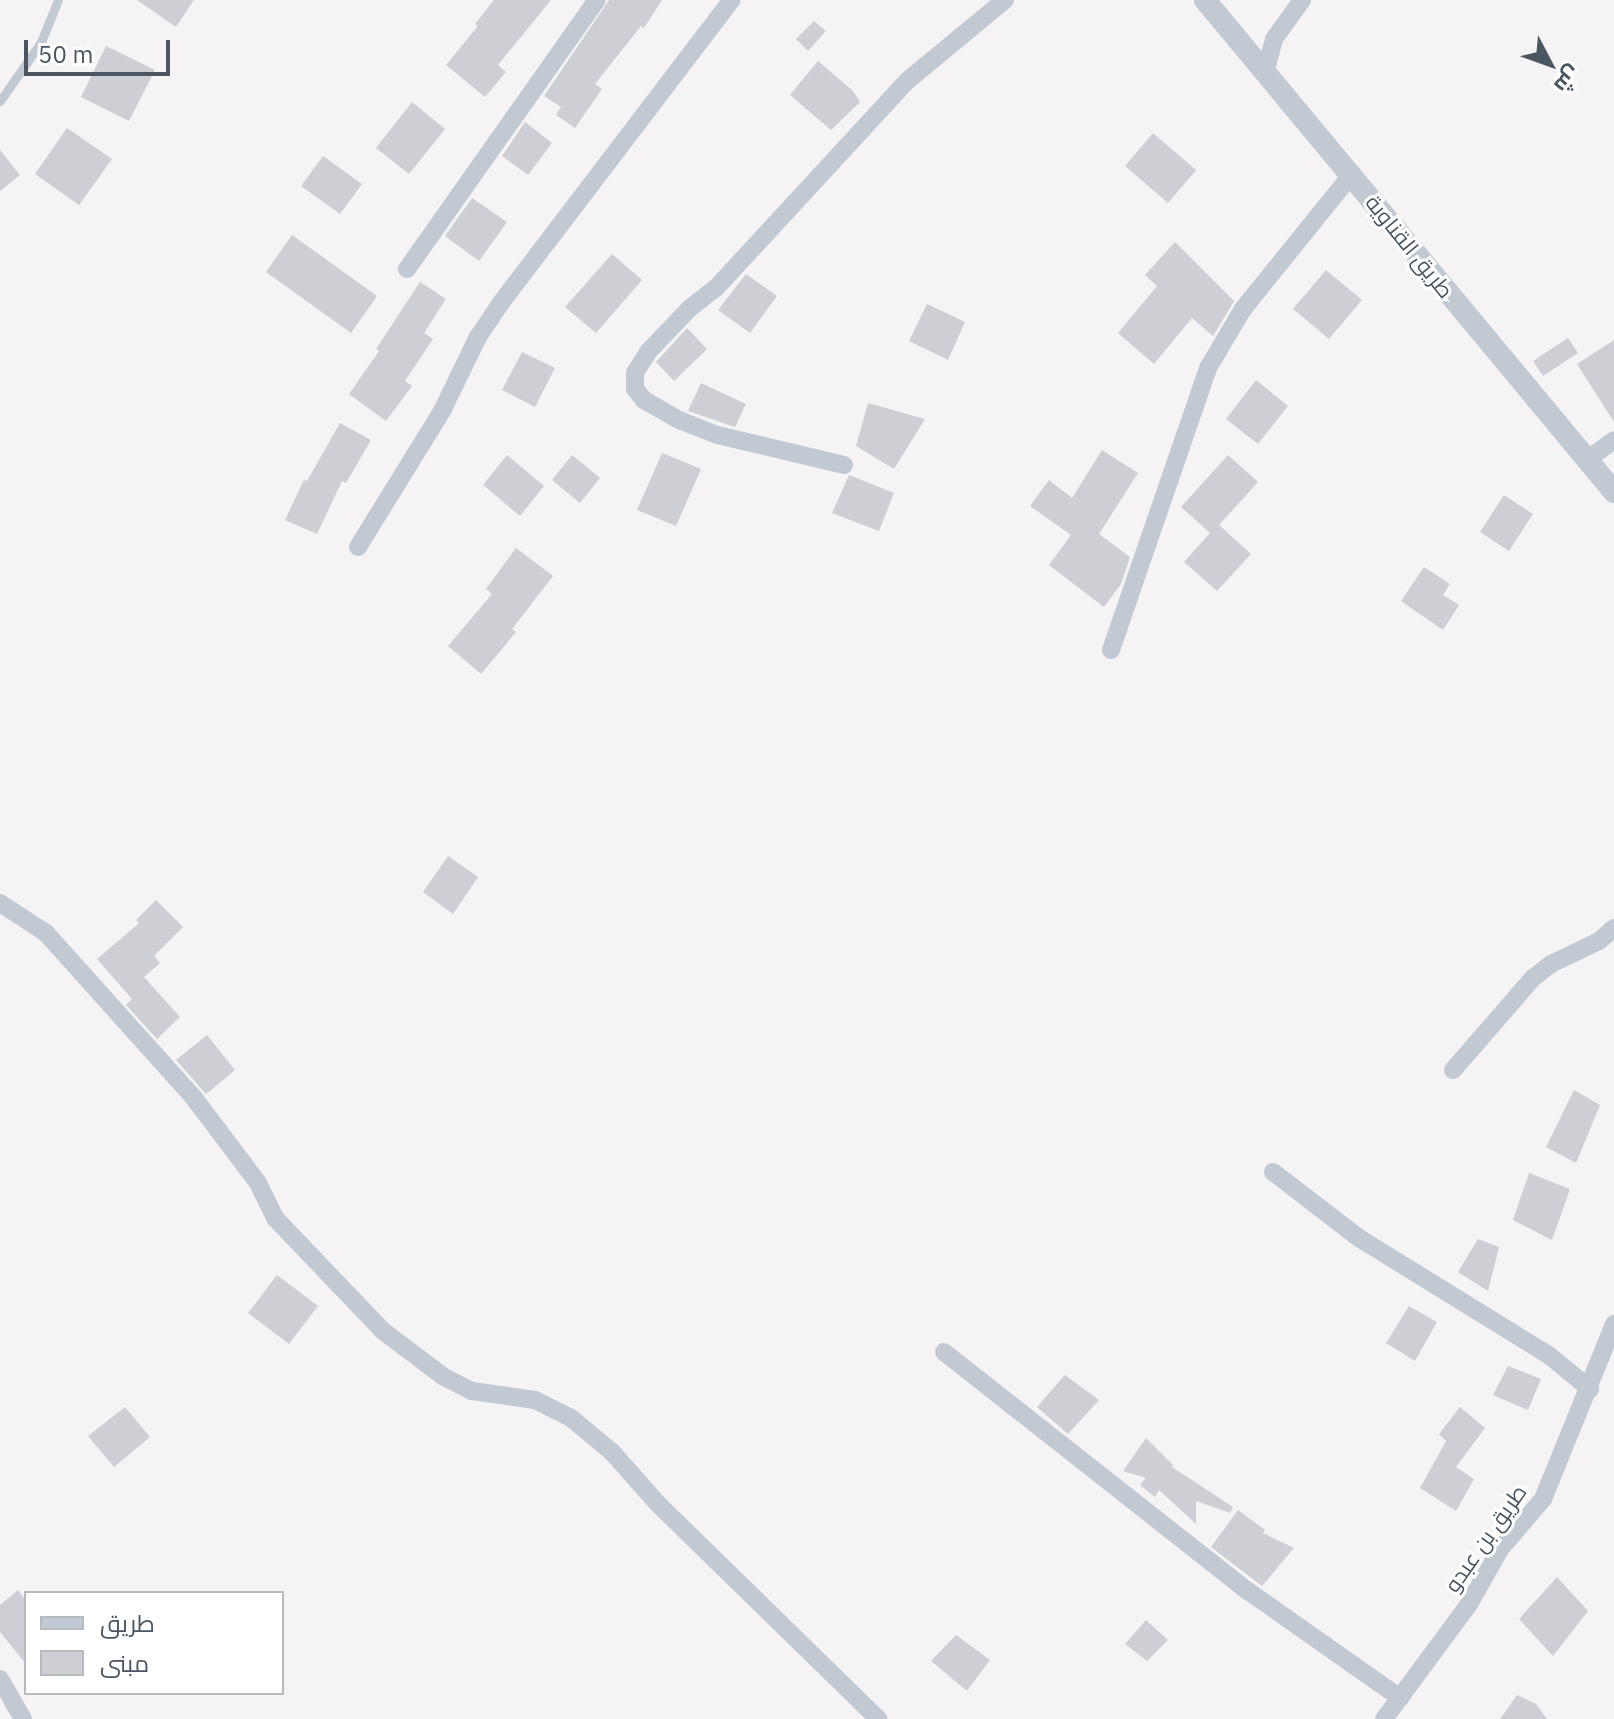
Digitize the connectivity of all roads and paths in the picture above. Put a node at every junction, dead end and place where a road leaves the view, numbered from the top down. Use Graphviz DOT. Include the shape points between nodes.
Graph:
graph roads {
  1 [pos="58,0"];
  2 [pos="597,0"];
  3 [pos="732,0"];
  4 [pos="1005,0"];
  5 [pos="1205,0"];
  6 [pos="1302,0"];
  7 [pos="1265,73"];
  8 [pos="0,101"];
  9 [pos="1352,174"];
  10 [pos="407,269"];
  11 [pos="1614,440"];
  12 [pos="1588,459"];
  13 [pos="844,465"];
  14 [pos="1614,492"];
  15 [pos="358,547"];
  16 [pos="1111,650"];
  17 [pos="0,903"];
  18 [pos="1614,928"];
  19 [pos="1453,1070"];
  20 [pos="1273,1172"];
  21 [pos="1614,1324"];
  22 [pos="944,1352"];
  23 [pos="1590,1389"];
  24 [pos="0,1679"];
  25 [pos="1400,1698"];
  26 [pos="23,1719"];
  27 [pos="878,1719"];
  28 [pos="1384,1719"];
  1 -- 8 [label="lane" via="41,42"];
  2 -- 10 [label="street"];
  3 -- 15 [label="street" via="500,304"];
  4 -- 13 [label="street" via="907,81 716,288 648,352 635,373 635,389 644,400 679,420 717,435"];
  5 -- 7 [label="street, طريق القناوية"];
  6 -- 7 [label="street" via="1274,39"];
  7 -- 9 [label="street, طريق القناوية"];
  9 -- 12 [label="street, طريق القناوية"];
  9 -- 16 [label="street" via="1243,309 1208,368"];
  11 -- 12 [label="street"];
  12 -- 14 [label="street, طريق القناوية"];
  17 -- 27 [label="street" via="46,933 194,1098 258,1183 275,1218 383,1331 444,1377 472,1391 535,1400 571,1418 612,1452 658,1504"];
  18 -- 19 [label="street" via="1533,978"];
  20 -- 23 [label="street" via="1359,1238 1550,1356"];
  21 -- 23 [label="street, طريق بن عبدو"];
  22 -- 25 [label="street" via="1248,1591"];
  23 -- 25 [label="street, طريق بن عبدو" via="1543,1499 1501,1548 1469,1604"];
  24 -- 26 [label="street"];
  25 -- 28 [label="street, طريق بن عبدو"];
}
